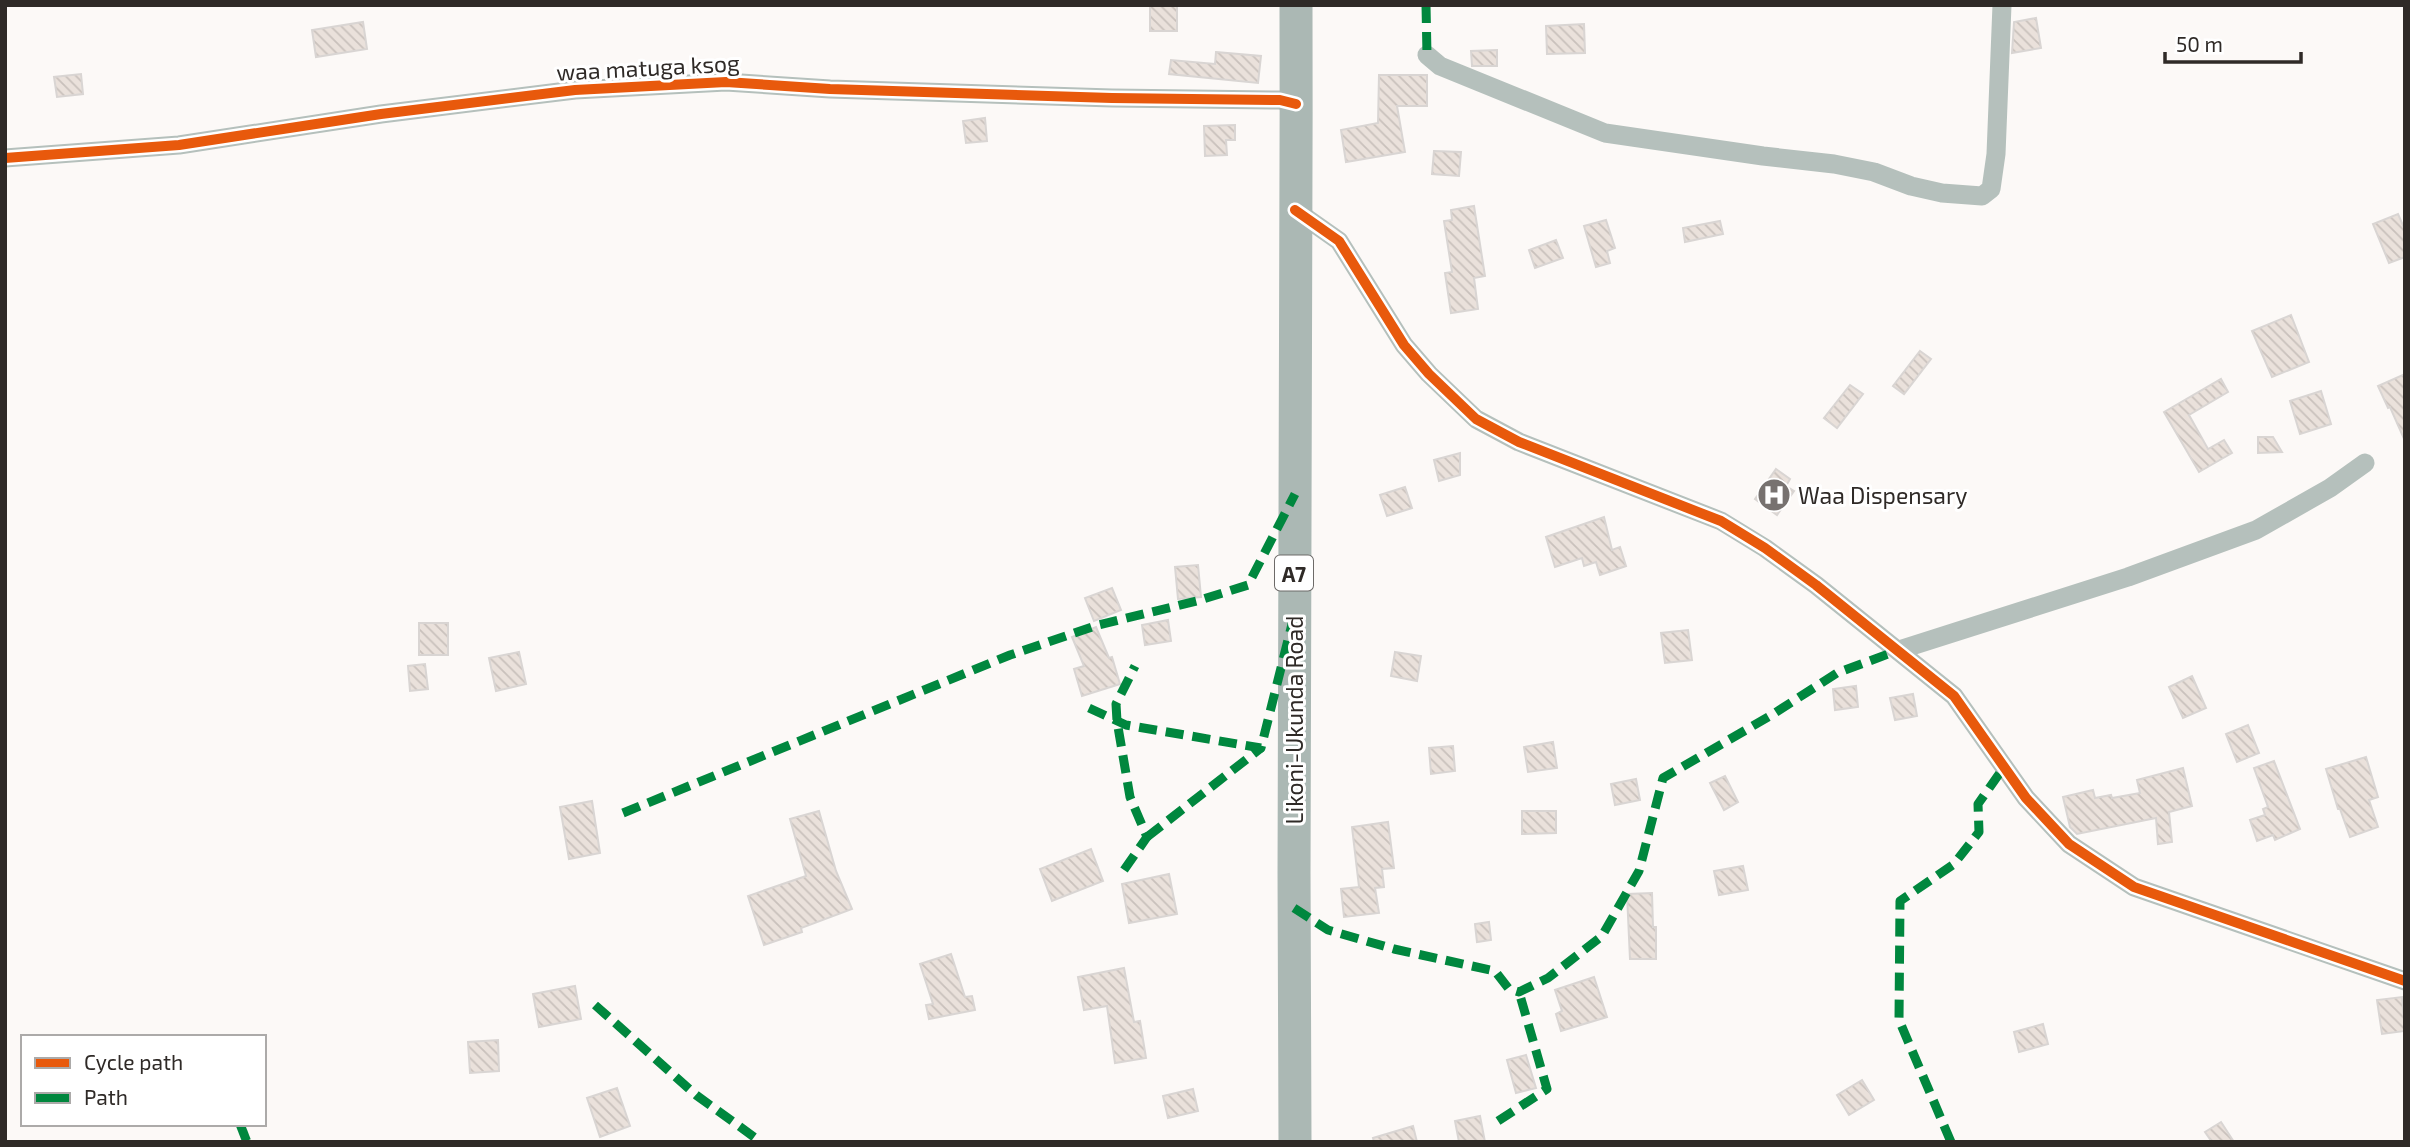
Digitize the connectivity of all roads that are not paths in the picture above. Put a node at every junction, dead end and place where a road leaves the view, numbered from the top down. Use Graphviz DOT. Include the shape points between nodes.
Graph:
graph roads {
  1 [pos="1296,5"];
  2 [pos="2002,5"];
  3 [pos="1427,55"];
  4 [pos="1296,104"];
  5 [pos="5,158"];
  6 [pos="1295,209"];
  7 [pos="2365,463"];
  8 [pos="1899,649"];
  9 [pos="2405,981"];
  10 [pos="1295,1142"];
  1 -- 4 [label="highway, Likoni-Ukunda Road / A7"];
  2 -- 3 [label="street" via="1996,154 1991,189 1982,196 1942,193 1834,164 1605,133 1440,66"];
  4 -- 5 [label="street, waa matuga ksog" via="726,82 575,90 179,145"];
  4 -- 6 [label="highway, Likoni-Ukunda Road / A7"];
  6 -- 8 [label="street" via="1339,241 1405,345 1476,419 1518,442 1721,520 1816,584"];
  6 -- 10 [label="highway, Likoni-Ukunda Road / A7"];
  7 -- 8 [label="street" via="2256,530 2128,577"];
  8 -- 9 [label="street" via="1954,696 2026,798 2069,844 2134,887"];
}
